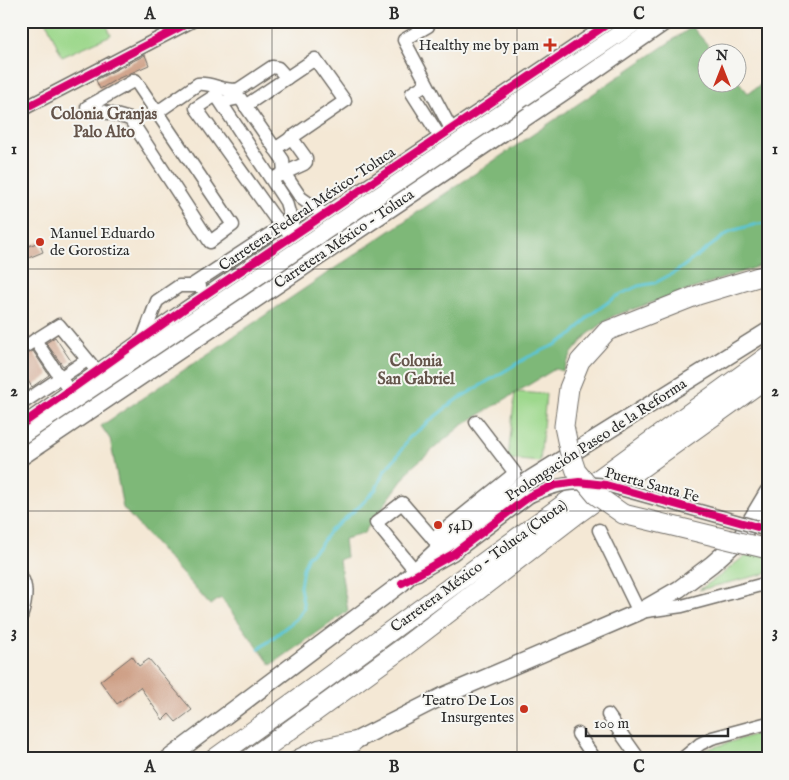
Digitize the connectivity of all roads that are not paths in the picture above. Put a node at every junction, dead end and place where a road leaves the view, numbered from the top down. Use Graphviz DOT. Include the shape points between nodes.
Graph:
graph roads {
  1 [pos="192,21"];
  2 [pos="612,21"];
  3 [pos="638,21"];
  4 [pos="666,21"];
  5 [pos="428,26"];
  6 [pos="593,26"];
  7 [pos="288,78"];
  8 [pos="426,84"];
  9 [pos="221,102"];
  10 [pos="245,106"];
  11 [pos="21,110"];
  12 [pos="156,112"];
  13 [pos="451,129"];
  14 [pos="440,136"];
  15 [pos="291,137"];
  16 [pos="275,149"];
  17 [pos="284,173"];
  18 [pos="271,180"];
  19 [pos="255,190"];
  20 [pos="324,214"];
  21 [pos="282,226"];
  22 [pos="294,235"];
  23 [pos="768,274"];
  24 [pos="192,285"];
  25 [pos="218,286"];
  26 [pos="768,331"];
  27 [pos="143,338"];
  28 [pos="35,340"];
  29 [pos="21,349"];
  30 [pos="768,356"];
  31 [pos="87,360"];
  32 [pos="100,376"];
  33 [pos="768,377"];
  34 [pos="61,379"];
  35 [pos="72,395"];
  36 [pos="21,404"];
  37 [pos="476,422"];
  38 [pos="21,425"];
  39 [pos="21,436"];
  40 [pos="21,457"];
  41 [pos="768,492"];
  42 [pos="477,512"];
  43 [pos="599,530"];
  44 [pos="768,530"];
  45 [pos="441,548"];
  46 [pos="768,549"];
  47 [pos="417,572"];
  48 [pos="21,577"];
  49 [pos="768,583"];
  50 [pos="638,612"];
  51 [pos="21,617"];
  52 [pos="608,715"];
  53 [pos="768,723"];
  54 [pos="578,734"];
  55 [pos="353,742"];
  56 [pos="684,758"];
  57 [pos="168,759"];
  58 [pos="214,759"];
  59 [pos="250,759"];
  60 [pos="299,759"];
  61 [pos="321,759"];
  62 [pos="595,759"];
  63 [pos="639,759"];
  1 -- 11 [label="street"];
  2 -- 6 [label="street, Carretera Federal México-Toluca"];
  3 -- 32 [label="main road, Carretera México - Toluca"];
  4 -- 40 [label="main road, Carretera México - Toluca"];
  5 -- 8 [label="street" via="404,40"];
  6 -- 13 [label="street, Carretera Federal México-Toluca"];
  7 -- 10 [label="street"];
  7 -- 12 [label="street" via="278,68 272,67 239,89 198,84"];
  7 -- 15 [label="street" via="316,59 344,101"];
  8 -- 13 [label="street"];
  8 -- 14 [label="street" via="412,93"];
  9 -- 10 [label="street" via="240,98"];
  9 -- 18 [label="street"];
  9 -- 19 [label="street" via="216,95 196,108"];
  10 -- 16 [label="street"];
  12 -- 12 [label="street" via="233,225 210,242 130,119 87,107 135,80"];
  13 -- 14 [label="street, Carretera Federal México-Toluca"];
  14 -- 20 [label="street, Carretera Federal México-Toluca"];
  15 -- 16 [label="street"];
  15 -- 17 [label="street" via="306,162"];
  16 -- 17 [label="street" via="282,160"];
  17 -- 18 [label="street"];
  17 -- 20 [label="street" via="301,198"];
  18 -- 19 [label="street"];
  18 -- 22 [label="street" via="288,207"];
  19 -- 21 [label="street"];
  20 -- 22 [label="street, Carretera Federal México-Toluca"];
  21 -- 22 [label="street"];
  21 -- 24 [label="street"];
  22 -- 25 [label="street, Carretera Federal México-Toluca"];
  23 -- 46 [label="highway, bridge" via="698,295 607,331 580,361 570,388 564,426 576,471 596,495 623,514"];
  24 -- 25 [label="street"];
  24 -- 27 [label="street" via="179,286 158,301"];
  25 -- 27 [label="street, Carretera Federal México-Toluca"];
  26 -- 42 [label="main road, Prolongación Paseo de la Reforma"];
  27 -- 32 [label="street, Carretera Federal México-Toluca"];
  28 -- 29 [label="street"];
  28 -- 31 [label="street" via="59,325"];
  28 -- 34 [label="street"];
  30 -- 58 [label="highway, Carretera México - Toluca (Cuota)"];
  31 -- 32 [label="street"];
  31 -- 34 [label="street"];
  32 -- 35 [label="main road, Carretera México - Toluca"];
  33 -- 59 [label="highway, Carretera México - Toluca (Cuota)" via="577,514 404,647"];
  34 -- 35 [label="street"];
  34 -- 36 [label="street"];
  35 -- 38 [label="street"];
  35 -- 39 [label="main road, Carretera México - Toluca"];
  37 -- 42 [label="street" via="515,473"];
  41 -- 50 [label="main road" via="740,539 679,589"];
  42 -- 45 [label="main road, Prolongación Paseo de la Reforma"];
  43 -- 50 [label="street"];
  44 -- 45 [label="street, Puerta Santa Fe, bridge" via="606,485 579,482 555,486 530,496"];
  45 -- 47 [label="main road, Prolongación Paseo de la Reforma"];
  45 -- 47 [label="street" via="402,503 376,523"];
  47 -- 57 [label="main road, Prolongación Paseo de la Reforma"];
  48 -- 51 [label="street" via="25,582 26,602"];
  49 -- 50 [label="street" via="682,606"];
  50 -- 55 [label="main road" via="443,696"];
  52 -- 63 [label="street"];
  53 -- 56 [label="street" via="712,738"];
  54 -- 62 [label="street"];
  55 -- 60 [label="highway" via="320,749"];
  55 -- 61 [label="main road"];
}
